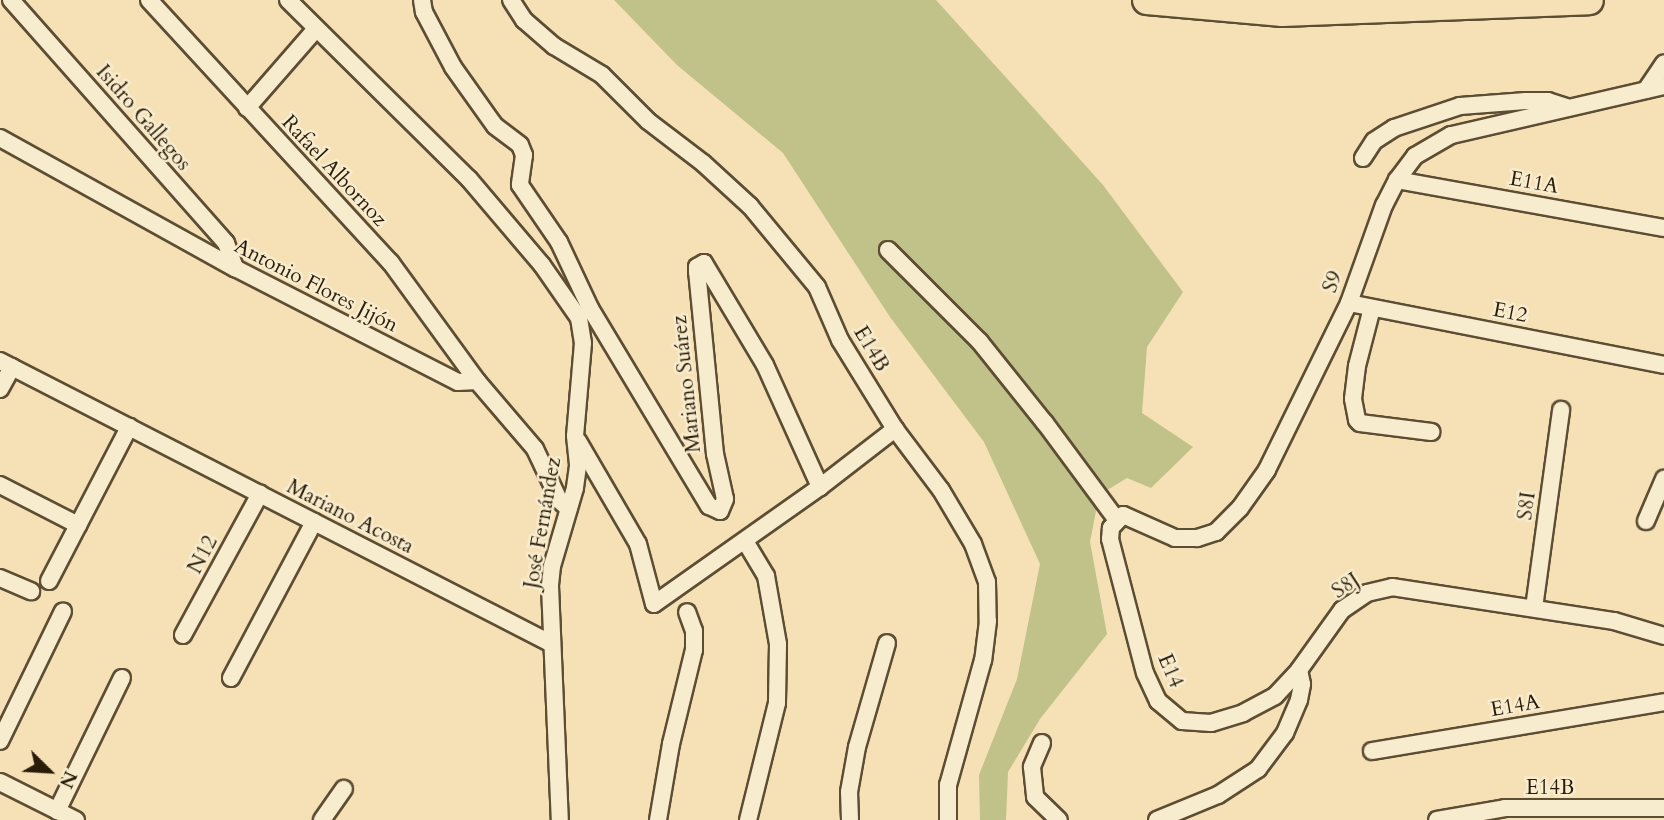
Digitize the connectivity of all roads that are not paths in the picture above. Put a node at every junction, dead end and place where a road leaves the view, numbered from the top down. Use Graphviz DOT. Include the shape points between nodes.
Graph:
graph roads {
  1 [pos="11,0"];
  2 [pos="149,0"];
  3 [pos="288,0"];
  4 [pos="422,0"];
  5 [pos="512,0"];
  6 [pos="1147,0"];
  7 [pos="1589,0"];
  8 [pos="315,30"];
  9 [pos="1664,63"];
  10 [pos="1664,86"];
  11 [pos="1646,90"];
  12 [pos="247,108"];
  13 [pos="1569,108"];
  14 [pos="0,138"];
  15 [pos="1363,158"];
  16 [pos="1397,180"];
  17 [pos="1664,228"];
  18 [pos="888,250"];
  19 [pos="236,268"];
  20 [pos="1349,303"];
  21 [pos="1372,308"];
  22 [pos="585,313"];
  23 [pos="6,364"];
  24 [pos="1664,365"];
  25 [pos="477,381"];
  26 [pos="0,389"];
  27 [pos="1561,410"];
  28 [pos="128,427"];
  29 [pos="895,429"];
  30 [pos="1431,432"];
  31 [pos="575,436"];
  32 [pos="1664,479"];
  33 [pos="0,485"];
  34 [pos="820,487"];
  35 [pos="260,494"];
  36 [pos="569,509"];
  37 [pos="1116,519"];
  38 [pos="1646,521"];
  39 [pos="314,522"];
  40 [pos="78,525"];
  41 [pos="745,541"];
  42 [pos="50,581"];
  43 [pos="2,584"];
  44 [pos="31,591"];
  45 [pos="1534,608"];
  46 [pos="63,611"];
  47 [pos="687,612"];
  48 [pos="1663,633"];
  49 [pos="183,635"];
  50 [pos="887,643"];
  51 [pos="552,644"];
  52 [pos="1299,670"];
  53 [pos="122,678"];
  54 [pos="232,678"];
  55 [pos="1664,702"];
  56 [pos="0,740"];
  57 [pos="1042,743"];
  58 [pos="1372,751"];
  59 [pos="0,782"];
  60 [pos="344,789"];
  61 [pos="1664,808"];
  62 [pos="57,811"];
  63 [pos="76,820"];
  64 [pos="323,820"];
  65 [pos="560,820"];
  66 [pos="658,820"];
  67 [pos="748,820"];
  68 [pos="850,820"];
  69 [pos="948,820"];
  70 [pos="1059,820"];
  71 [pos="1157,820"];
  72 [pos="1437,820"];
  1 -- 19 [label="street, Isidro Gallegos" via="226,243"];
  2 -- 12 [label="street, Rafael Albornoz"];
  3 -- 8 [label="street, Mariano Suárez"];
  4 -- 22 [label="street, José Fernández" via="453,67 495,126 520,145 524,155 520,185 559,242"];
  5 -- 29 [label="street, E14B" via="534,29 602,75 648,121 750,206 817,287 839,340"];
  6 -- 7 [label="highway" via="1282,12"];
  8 -- 12 [label="street"];
  8 -- 22 [label="street, Mariano Suárez" via="469,179"];
  9 -- 11 [label="street"];
  10 -- 11 [label="street, S9"];
  11 -- 13 [label="street, S9"];
  12 -- 25 [label="street, Rafael Albornoz" via="391,263"];
  13 -- 15 [label="street" via="1537,101 1460,106 1394,128 1374,141"];
  13 -- 16 [label="street, S9" via="1451,135 1415,156"];
  14 -- 19 [label="street, Antonio Flores Jijón"];
  16 -- 17 [label="street, E11A"];
  16 -- 20 [label="street, S9"];
  18 -- 37 [label="street" via="981,342"];
  19 -- 25 [label="street, Antonio Flores Jijón" via="458,382"];
  20 -- 21 [label="street, E12"];
  20 -- 37 [label="street, S9" via="1267,470 1216,532 1175,538 1133,518 1123,515"];
  21 -- 24 [label="street, E12"];
  21 -- 30 [label="street" via="1357,366 1353,399 1357,420"];
  22 -- 31 [label="street, José Fernández"];
  22 -- 34 [label="street, Mariano Suárez" via="709,506 720,511 724,486 715,454 697,272 700,264 707,264 765,365"];
  23 -- 26 [label="street"];
  23 -- 28 [label="street, Mariano Acosta"];
  25 -- 36 [label="street" via="535,449 559,500"];
  27 -- 45 [label="street, S8I"];
  28 -- 35 [label="street, Mariano Acosta"];
  28 -- 40 [label="street"];
  29 -- 34 [label="street"];
  29 -- 69 [label="street, E14B" via="941,490 973,544 987,582 983,660 948,785"];
  31 -- 36 [label="street, José Fernández" via="578,466"];
  31 -- 41 [label="street" via="638,544 654,604"];
  32 -- 38 [label="street"];
  33 -- 40 [label="street"];
  34 -- 41 [label="street"];
  35 -- 39 [label="street, Mariano Acosta"];
  35 -- 49 [label="street, N12"];
  36 -- 51 [label="street, José Fernández" via="552,566"];
  37 -- 52 [label="street, E14" via="1110,539 1145,673 1158,701 1182,721 1211,723 1243,713 1275,696"];
  39 -- 51 [label="street, Mariano Acosta"];
  39 -- 54 [label="street"];
  40 -- 42 [label="street"];
  41 -- 67 [label="street" via="766,576 778,644 778,703"];
  43 -- 44 [label="street"];
  45 -- 48 [label="street, S8J"];
  45 -- 52 [label="street, S8J" via="1392,587 1367,593 1342,610"];
  46 -- 56 [label="street"];
  47 -- 66 [label="street" via="694,650"];
  50 -- 68 [label="street" via="857,747 849,792"];
  51 -- 65 [label="street, José Fernández"];
  52 -- 71 [label="street" via="1299,700 1285,733 1258,769 1218,795"];
  53 -- 62 [label="street"];
  55 -- 58 [label="street, E14A"];
  57 -- 70 [label="street" via="1032,767 1035,797"];
  59 -- 62 [label="street"];
  60 -- 64 [label="street"];
  61 -- 72 [label="street, E14B" via="1505,808"];
  62 -- 63 [label="street"];
}
